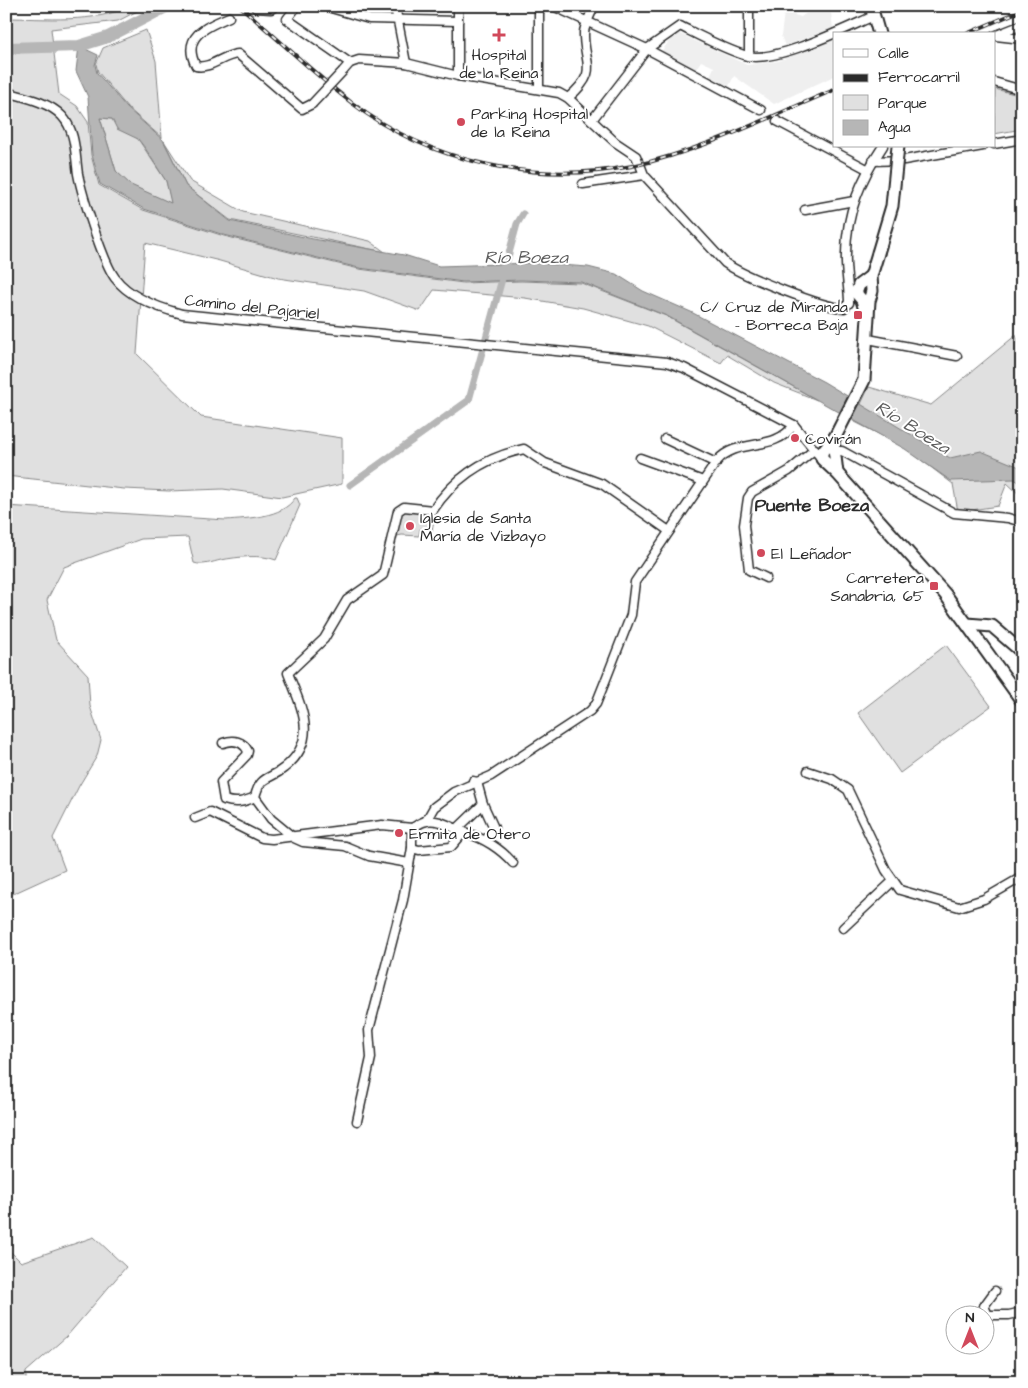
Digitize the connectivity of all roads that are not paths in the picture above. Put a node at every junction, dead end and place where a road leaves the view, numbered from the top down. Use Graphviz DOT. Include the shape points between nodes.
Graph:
graph roads {
  1 [pos="275,6"];
  2 [pos="297,6"];
  3 [pos="324,6"];
  4 [pos="395,6"];
  5 [pos="458,6"];
  6 [pos="539,6"];
  7 [pos="553,6"];
  8 [pos="594,6"];
  9 [pos="749,6"];
  10 [pos="256,8"];
  11 [pos="873,11"];
  12 [pos="229,17"];
  13 [pos="397,19"];
  14 [pos="458,21"];
  15 [pos="588,21"];
  16 [pos="1022,24"];
  17 [pos="878,32"];
  18 [pos="996,36"];
  19 [pos="996,36"];
  20 [pos="1022,39"];
  21 [pos="647,49"];
  22 [pos="749,56"];
  23 [pos="350,63"];
  24 [pos="406,63"];
  25 [pos="458,76"];
  26 [pos="996,83"];
  27 [pos="539,89"];
  28 [pos="1022,90"];
  29 [pos="6,92"];
  30 [pos="568,98"];
  31 [pos="761,110"];
  32 [pos="592,120"];
  33 [pos="777,121"];
  34 [pos="1022,139"];
  35 [pos="996,144"];
  36 [pos="881,148"];
  37 [pos="898,148"];
  38 [pos="972,148"];
  39 [pos="873,161"];
  40 [pos="641,168"];
  41 [pos="867,169"];
  42 [pos="583,184"];
  43 [pos="854,201"];
  44 [pos="805,210"];
  45 [pos="861,290"];
  46 [pos="868,339"];
  47 [pos="958,356"];
  48 [pos="794,425"];
  49 [pos="665,439"];
  50 [pos="831,452"];
  51 [pos="640,458"];
  52 [pos="716,463"];
  53 [pos="703,481"];
  54 [pos="1022,522"];
  55 [pos="669,531"];
  56 [pos="766,578"];
  57 [pos="977,624"];
  58 [pos="1022,652"];
  59 [pos="1022,702"];
  60 [pos="223,743"];
  61 [pos="808,771"];
  62 [pos="475,781"];
  63 [pos="255,797"];
  64 [pos="483,804"];
  65 [pos="194,818"];
  66 [pos="426,821"];
  67 [pos="412,828"];
  68 [pos="463,831"];
  69 [pos="294,838"];
  70 [pos="486,840"];
  71 [pos="412,848"];
  72 [pos="410,863"];
  73 [pos="513,863"];
  74 [pos="1022,877"];
  75 [pos="893,881"];
  76 [pos="843,928"];
  77 [pos="357,1121"];
  78 [pos="995,1291"];
  79 [pos="1022,1312"];
  1 -- 10 [label="street" via="271,9"];
  2 -- 23 [label="street" via="287,19"];
  3 -- 13 [label="street" via="369,20"];
  4 -- 13 [label="street"];
  5 -- 14 [label="street"];
  6 -- 27 [label="street"];
  7 -- 15 [label="street"];
  8 -- 15 [label="street"];
  9 -- 22 [label="street"];
  11 -- 17 [label="street"];
  11 -- 22 [label="street" via="780,54"];
  12 -- 23 [label="street, bridge" via="202,30 192,41 196,66 203,68 238,54 302,109 312,104"];
  13 -- 14 [label="street"];
  13 -- 24 [label="street"];
  14 -- 25 [label="street"];
  15 -- 21 [label="street"];
  15 -- 30 [label="street" via="584,30 588,72"];
  16 -- 18 [label="street"];
  19 -- 20 [label="street"];
  21 -- 22 [label="street" via="680,26"];
  21 -- 31 [label="street"];
  21 -- 32 [label="street"];
  23 -- 24 [label="street" via="368,60"];
  24 -- 25 [label="street"];
  25 -- 27 [label="street"];
  26 -- 28 [label="street"];
  27 -- 30 [label="street"];
  29 -- 48 [label="street, Camino del Pajariel" via="50,106 68,123 78,177 115,278 135,295 162,309 182,314 666,362 684,368"];
  30 -- 32 [label="street"];
  32 -- 40 [label="street" via="636,156"];
  33 -- 41 [label="street"];
  34 -- 35 [label="street"];
  36 -- 39 [label="street"];
  37 -- 45 [label="street, bridge" via="892,206 878,253"];
  38 -- 39 [label="street" via="904,160"];
  39 -- 41 [label="street"];
  40 -- 42 [label="street"];
  40 -- 45 [label="street" via="715,254 740,273 835,308 844,308"];
  41 -- 43 [label="street"];
  43 -- 44 [label="street"];
  43 -- 45 [label="street" via="846,236"];
  45 -- 46 [label="street" via="868,321"];
  46 -- 47 [label="street"];
  46 -- 50 [label="street" via="864,380"];
  48 -- 50 [label="street"];
  48 -- 52 [label="street" via="782,438 736,448 723,454"];
  49 -- 52 [label="street"];
  50 -- 54 [label="street" via="954,513"];
  50 -- 56 [label="street" via="789,471 752,492 748,498 744,525 749,570"];
  50 -- 57 [label="street" via="837,473 945,594"];
  51 -- 53 [label="street"];
  52 -- 53 [label="street"];
  53 -- 55 [label="street"];
  55 -- 62 [label="street" via="635,582 631,614 596,704 580,719 561,728 491,776"];
  55 -- 63 [label="street" via="602,484 544,463 524,450 502,454 466,473 433,510 404,507 398,510 383,575 346,600 324,639 288,673 306,719 306,735 284,769 260,783"];
  57 -- 58 [label="street" via="992,626"];
  57 -- 59 [label="street"];
  60 -- 63 [label="street" via="239,742 248,751 221,782 224,800 245,802"];
  61 -- 75 [label="street" via="832,779 848,790"];
  62 -- 64 [label="street"];
  62 -- 66 [label="street" via="442,800"];
  63 -- 69 [label="street" via="271,819"];
  64 -- 68 [label="street"];
  64 -- 70 [label="street" via="494,828"];
  65 -- 69 [label="street" via="210,812 262,838"];
  66 -- 67 [label="street"];
  66 -- 68 [label="street"];
  67 -- 69 [label="street" via="382,825"];
  67 -- 71 [label="street"];
  68 -- 70 [label="street"];
  68 -- 71 [label="street" via="451,847"];
  69 -- 72 [label="street" via="315,845 346,846 369,856"];
  70 -- 73 [label="street" via="503,851"];
  71 -- 72 [label="street"];
  72 -- 77 [label="street" via="369,1030 371,1058"];
  74 -- 75 [label="street" via="984,899 959,907 900,890"];
  75 -- 76 [label="street"];
  78 -- 79 [label="street" via="984,1306 988,1315"];
}
